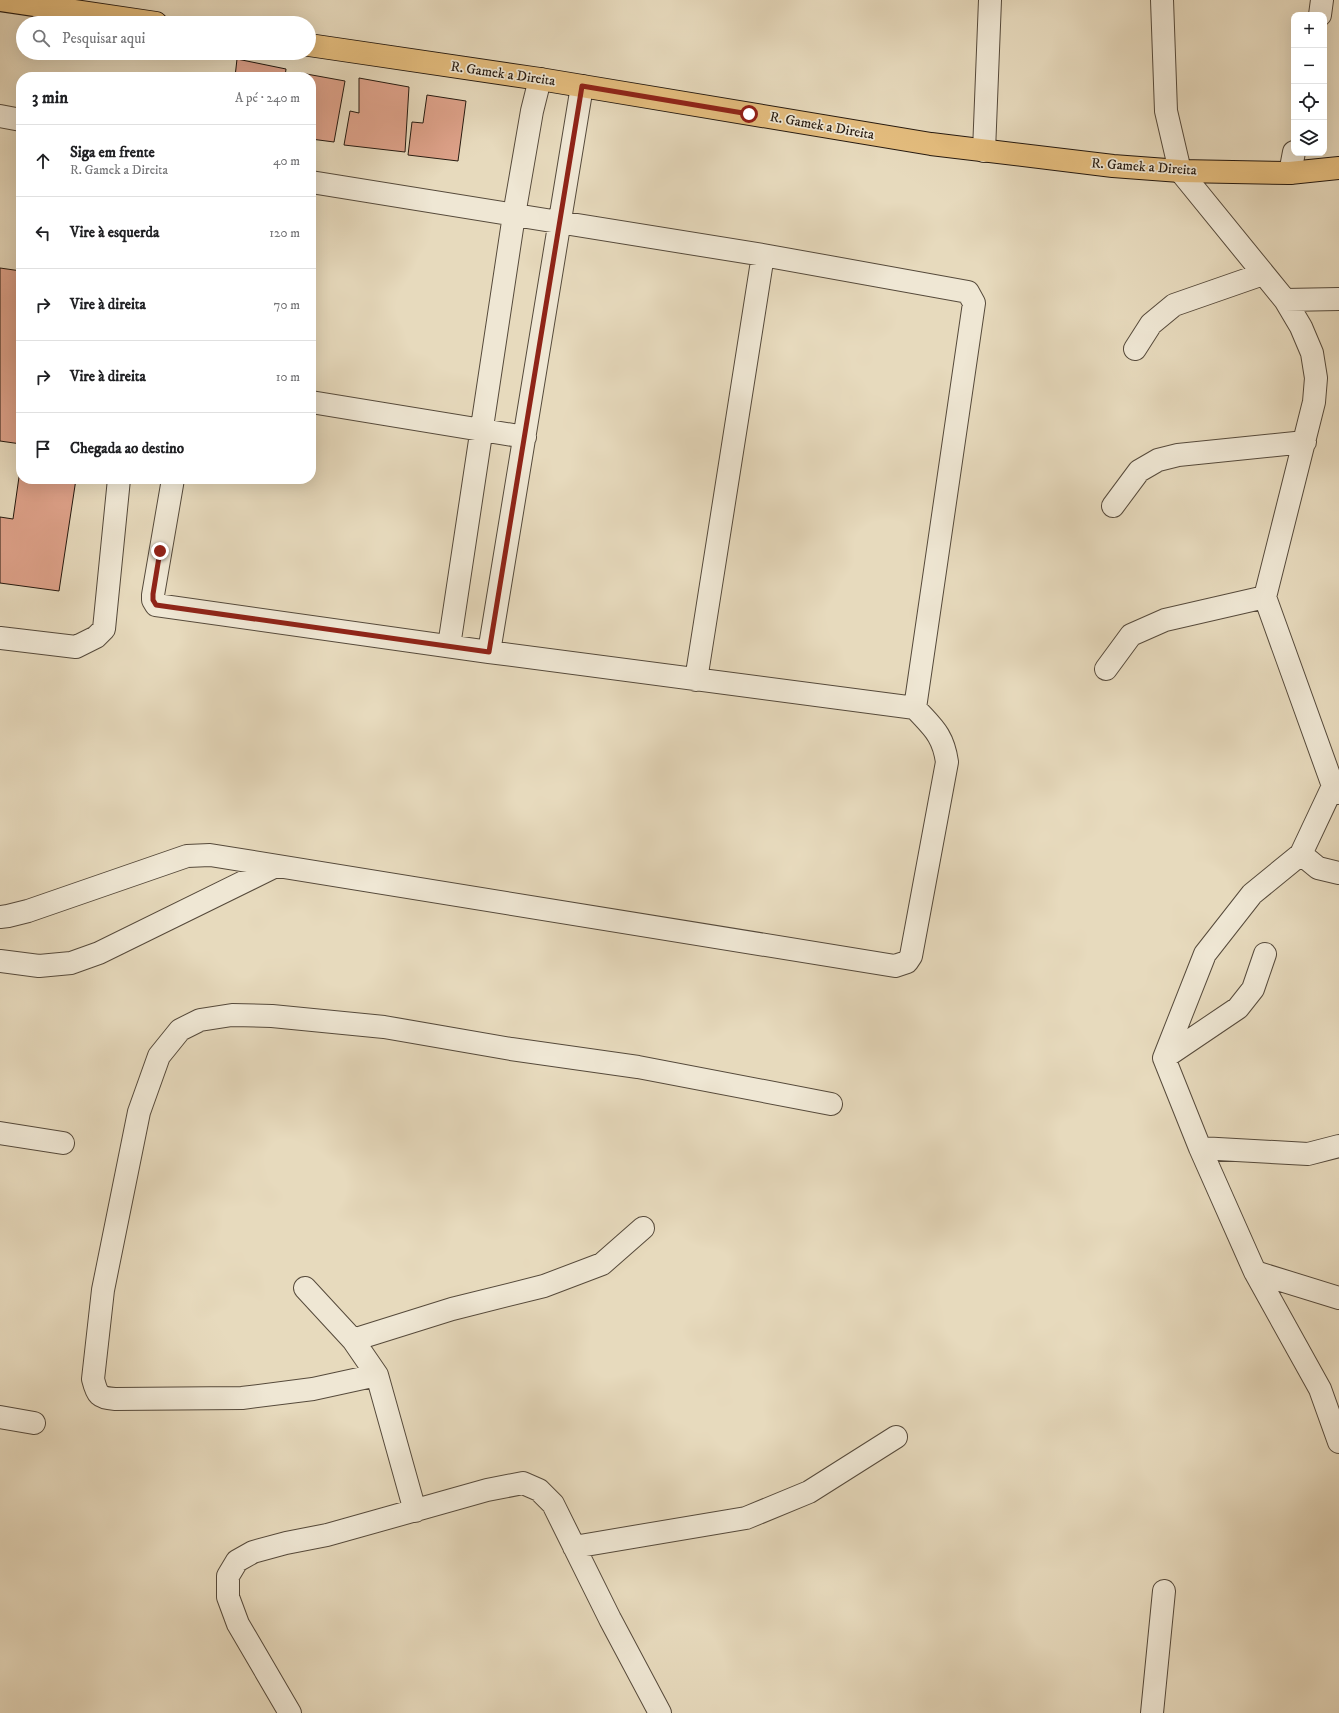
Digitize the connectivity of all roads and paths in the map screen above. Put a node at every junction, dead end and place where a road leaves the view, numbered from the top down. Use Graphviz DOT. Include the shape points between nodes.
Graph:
graph roads {
  1 [pos="0,0"];
  2 [pos="990,0"];
  3 [pos="1162,0"];
  4 [pos="1322,0"];
  5 [pos="1320,12"];
  6 [pos="109,16"];
  7 [pos="316,46"];
  8 [pos="540,79"];
  9 [pos="582,86"];
  10 [pos="0,116"];
  11 [pos="16,119"];
  12 [pos="984,151"];
  13 [pos="1292,162"];
  14 [pos="1339,168"];
  15 [pos="1180,171"];
  16 [pos="316,183"];
  17 [pos="514,215"];
  18 [pos="559,223"];
  19 [pos="763,255"];
  20 [pos="1263,274"];
  21 [pos="1339,299"];
  22 [pos="1285,300"];
  23 [pos="1135,349"];
  24 [pos="316,403"];
  25 [pos="482,430"];
  26 [pos="524,437"];
  27 [pos="1306,442"];
  28 [pos="118,484"];
  29 [pos="172,484"];
  30 [pos="1113,506"];
  31 [pos="1265,597"];
  32 [pos="0,638"];
  33 [pos="449,646"];
  34 [pos="489,652"];
  35 [pos="1106,669"];
  36 [pos="696,680"];
  37 [pos="915,708"];
  38 [pos="1336,789"];
  39 [pos="1301,854"];
  40 [pos="276,866"];
  41 [pos="1339,873"];
  42 [pos="0,917"];
  43 [pos="1265,954"];
  44 [pos="0,961"];
  45 [pos="1164,1058"];
  46 [pos="830,1104"];
  47 [pos="0,1133"];
  48 [pos="63,1143"];
  49 [pos="1339,1146"];
  50 [pos="1200,1148"];
  51 [pos="643,1228"];
  52 [pos="1255,1272"];
  53 [pos="305,1288"];
  54 [pos="1339,1298"];
  55 [pos="353,1340"];
  56 [pos="377,1375"];
  57 [pos="0,1417"];
  58 [pos="34,1423"];
  59 [pos="896,1437"];
  60 [pos="1339,1442"];
  61 [pos="415,1511"];
  62 [pos="574,1547"];
  63 [pos="1164,1591"];
  64 [pos="290,1713"];
  65 [pos="660,1713"];
  66 [pos="1152,1713"];
  1 -- 6 [label="main road"];
  2 -- 12 [label="street"];
  3 -- 15 [label="street" via="1166,111"];
  4 -- 5 [label="street"];
  7 -- 8 [label="main road, R. Gamek a Direita"];
  8 -- 9 [label="main road, R. Gamek a Direita"];
  8 -- 17 [label="street"];
  9 -- 12 [label="main road, R. Gamek a Direita"];
  9 -- 18 [label="street"];
  10 -- 11 [label="street"];
  12 -- 15 [label="main road, R. Gamek a Direita"];
  13 -- 14 [label="main road, R. Gamek a Direita"];
  13 -- 15 [label="main road, R. Gamek a Direita"];
  15 -- 20 [label="street"];
  16 -- 17 [label="street"];
  17 -- 18 [label="street"];
  17 -- 25 [label="street"];
  18 -- 19 [label="street"];
  18 -- 26 [label="street"];
  19 -- 36 [label="street"];
  19 -- 37 [label="street" via="968,292 974,303"];
  20 -- 22 [label="street"];
  20 -- 23 [label="street" via="1174,305 1151,324"];
  21 -- 22 [label="street"];
  22 -- 27 [label="street" via="1301,327 1312,353 1316,378"];
  24 -- 25 [label="street"];
  25 -- 26 [label="street"];
  25 -- 33 [label="street"];
  26 -- 34 [label="street"];
  27 -- 30 [label="street" via="1178,455 1158,460 1140,471"];
  27 -- 31 [label="street"];
  28 -- 32 [label="street" via="104,629 96,637 76,647"];
  29 -- 33 [label="street" via="153,594 156,605"];
  31 -- 35 [label="street" via="1165,620 1131,635"];
  31 -- 38 [label="street"];
  33 -- 34 [label="street"];
  34 -- 36 [label="street"];
  36 -- 37 [label="street"];
  37 -- 40 [label="street" via="945,746 947,762 911,956 901,965"];
  38 -- 39 [label="street"];
  39 -- 41 [label="street" via="1318,868"];
  39 -- 45 [label="street" via="1252,894 1205,954"];
  40 -- 42 [label="street" via="210,855 188,856 28,911"];
  40 -- 44 [label="street" via="99,954 70,963 40,966"];
  43 -- 45 [label="street" via="1253,989 1238,1008"];
  45 -- 50 [label="street"];
  46 -- 56 [label="street" via="638,1067 384,1027 272,1016 232,1015 200,1020 180,1030 160,1056 139,1112 103,1290 94,1379 96,1391 104,1398 115,1399 242,1398 313,1389"];
  47 -- 48 [label="street"];
  49 -- 50 [label="street" via="1308,1154"];
  50 -- 52 [label="street"];
  51 -- 55 [label="street" via="602,1264 544,1286 452,1309"];
  52 -- 54 [label="street"];
  52 -- 60 [label="street" via="1320,1388"];
  53 -- 55 [label="street"];
  55 -- 56 [label="street"];
  56 -- 61 [label="street"];
  57 -- 58 [label="street"];
  59 -- 62 [label="street" via="809,1492 746,1518"];
  61 -- 62 [label="street" via="487,1490 523,1483 539,1490 553,1504"];
  61 -- 64 [label="street" via="253,1552 237,1561 228,1576 228,1597 238,1624"];
  62 -- 65 [label="street"];
  63 -- 66 [label="street"];
}
